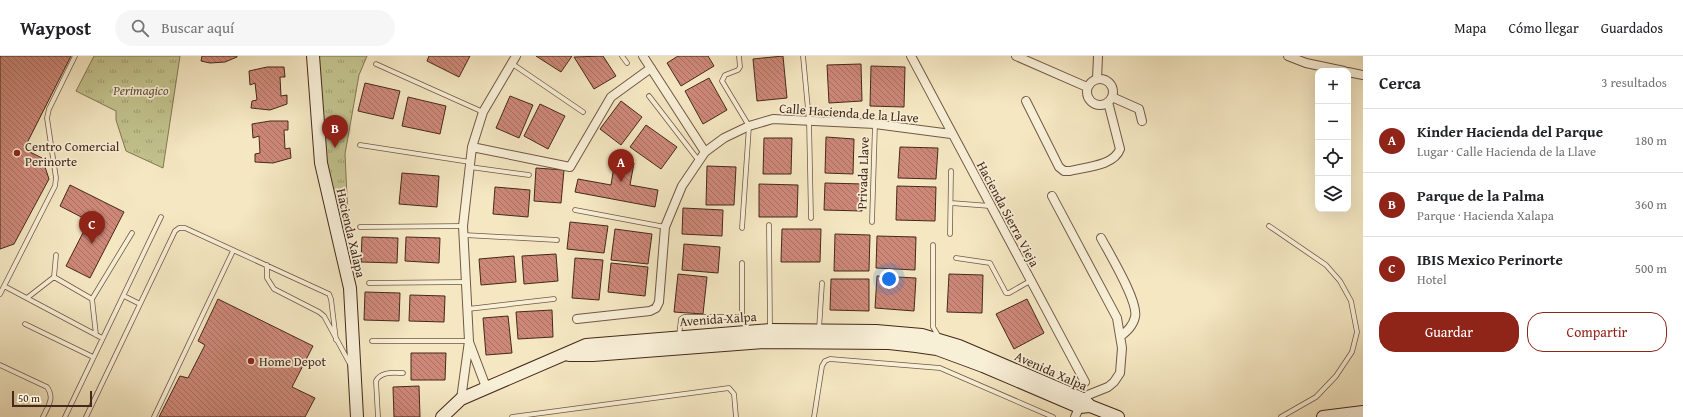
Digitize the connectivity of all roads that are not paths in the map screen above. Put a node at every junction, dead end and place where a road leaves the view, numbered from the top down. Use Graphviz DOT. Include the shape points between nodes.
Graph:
graph roads {
  1 [pos="75,56"];
  2 [pos="313,56"];
  3 [pos="622,56"];
  4 [pos="643,56"];
  5 [pos="739,56"];
  6 [pos="803,56"];
  7 [pos="911,56"];
  8 [pos="1016,56"];
  9 [pos="1098,56"];
  10 [pos="1288,56"];
  11 [pos="514,59"];
  12 [pos="627,63"];
  13 [pos="376,64"];
  14 [pos="651,68"];
  15 [pos="1331,68"];
  16 [pos="1351,73"];
  17 [pos="1363,76"];
  18 [pos="1097,79"];
  19 [pos="1087,87"];
  20 [pos="649,96"];
  21 [pos="1110,99"];
  22 [pos="1026,101"];
  23 [pos="483,112"];
  24 [pos="583,112"];
  25 [pos="809,120"];
  26 [pos="1142,121"];
  27 [pos="875,124"];
  28 [pos="749,126"];
  29 [pos="951,134"];
  30 [pos="360,145"];
  31 [pos="472,147"];
  32 [pos="705,152"];
  33 [pos="698,161"];
  34 [pos="470,164"];
  35 [pos="951,171"];
  36 [pos="529,175"];
  37 [pos="1052,196"];
  38 [pos="950,203"];
  39 [pos="990,206"];
  40 [pos="575,210"];
  41 [pos="161,217"];
  42 [pos="811,218"];
  43 [pos="872,222"];
  44 [pos="769,225"];
  45 [pos="463,226"];
  46 [pos="1269,226"];
  47 [pos="360,227"];
  48 [pos="665,227"];
  49 [pos="742,228"];
  50 [pos="132,232"];
  51 [pos="950,234"];
  52 [pos="464,235"];
  53 [pos="1101,238"];
  54 [pos="557,240"];
  55 [pos="932,245"];
  56 [pos="233,251"];
  57 [pos="56,255"];
  58 [pos="956,258"];
  59 [pos="742,263"];
  60 [pos="267,265"];
  61 [pos="54,277"];
  62 [pos="1030,281"];
  63 [pos="466,282"];
  64 [pos="369,283"];
  65 [pos="822,283"];
  66 [pos="4,286"];
  67 [pos="0,294"];
  68 [pos="124,296"];
  69 [pos="27,298"];
  70 [pos="92,299"];
  71 [pos="554,299"];
  72 [pos="140,304"];
  73 [pos="467,309"];
  74 [pos="577,319"];
  75 [pos="25,324"];
  76 [pos="770,330"];
  77 [pos="96,334"];
  78 [pos="819,336"];
  79 [pos="1120,336"];
  80 [pos="102,338"];
  81 [pos="336,340"];
  82 [pos="372,341"];
  83 [pos="469,341"];
  84 [pos="679,342"];
  85 [pos="770,342"];
  86 [pos="940,345"];
  87 [pos="93,357"];
  88 [pos="0,365"];
  89 [pos="355,372"];
  90 [pos="403,373"];
  91 [pos="1085,382"];
  92 [pos="486,387"];
  93 [pos="460,399"];
  94 [pos="1087,409"];
  95 [pos="1363,412"];
  96 [pos="43,417"];
  97 [pos="65,417"];
  98 [pos="86,417"];
  99 [pos="154,417"];
  100 [pos="356,417"];
  101 [pos="378,417"];
  102 [pos="442,417"];
  103 [pos="512,417"];
  104 [pos="736,417"];
  105 [pos="814,417"];
  106 [pos="1052,417"];
  107 [pos="1118,417"];
  108 [pos="1281,417"];
  109 [pos="1323,417"];
  1 -- 66 [label="lane" via="47,118 55,186"];
  2 -- 89 [label="main road, Hacienda Xalapa" via="321,163 350,288"];
  3 -- 12 [label="lane"];
  4 -- 14 [label="street"];
  5 -- 28 [label="lane" via="738,70 725,75 722,81"];
  6 -- 25 [label="lane"];
  7 -- 29 [label="street, Hacienda Sierra Vieja"];
  8 -- 19 [label="street"];
  9 -- 18 [label="street"];
  10 -- 15 [label="street"];
  11 -- 23 [label="street"];
  11 -- 24 [label="lane"];
  13 -- 23 [label="lane"];
  14 -- 31 [label="street" via="610,97 570,167"];
  14 -- 32 [label="street"];
  16 -- 17 [label="street"];
  18 -- 19 [label="street"];
  18 -- 21 [label="street" via="1104,79 1110,83 1113,90"];
  19 -- 21 [label="street" via="1086,94 1095,104 1102,105"];
  20 -- 33 [label="lane"];
  21 -- 22 [label="street" via="1120,149 1118,155 1111,160 1070,171 1064,171 1059,167"];
  21 -- 26 [label="street" via="1139,109"];
  23 -- 31 [label="street"];
  25 -- 27 [label="street, Calle Hacienda de la Llave"];
  25 -- 28 [label="street, Calle Hacienda de la Llave" via="773,119"];
  25 -- 42 [label="lane"];
  27 -- 29 [label="street, Calle Hacienda de la Llave"];
  27 -- 43 [label="lane, Privada Llave"];
  28 -- 32 [label="street, Calle Hacienda de la Llave" via="724,138"];
  28 -- 49 [label="lane"];
  29 -- 39 [label="street, Hacienda Sierra Vieja"];
  30 -- 34 [label="lane"];
  31 -- 34 [label="street"];
  32 -- 33 [label="street, Calle Hacienda de la Llave"];
  33 -- 48 [label="street, Calle Hacienda de la Llave" via="682,186"];
  34 -- 36 [label="lane"];
  34 -- 45 [label="street"];
  35 -- 38 [label="lane"];
  37 -- 79 [label="street" via="1117,318"];
  38 -- 39 [label="lane"];
  38 -- 51 [label="lane"];
  39 -- 62 [label="street, Hacienda Sierra Vieja"];
  40 -- 48 [label="lane"];
  41 -- 68 [label="lane"];
  44 -- 76 [label="lane"];
  45 -- 47 [label="lane"];
  45 -- 52 [label="street"];
  46 -- 108 [label="lane" via="1326,265 1340,281 1351,301 1357,332 1352,352 1336,376 1316,397"];
  48 -- 74 [label="street, Calle Hacienda de la Llave" via="656,308 650,311"];
  50 -- 70 [label="lane"];
  52 -- 54 [label="lane"];
  52 -- 63 [label="street"];
  53 -- 79 [label="street" via="1134,301 1136,316 1131,326"];
  55 -- 86 [label="lane" via="933,327"];
  56 -- 60 [label="lane"];
  56 -- 72 [label="lane" via="185,228 179,228 175,231"];
  56 -- 99 [label="lane"];
  57 -- 61 [label="lane"];
  58 -- 62 [label="lane" via="990,263 1006,293"];
  59 -- 84 [label="lane" via="742,317 684,317 681,319"];
  60 -- 81 [label="lane" via="267,278 274,289 324,316"];
  60 -- 81 [label="lane" via="329,294"];
  61 -- 69 [label="lane"];
  61 -- 70 [label="lane"];
  62 -- 91 [label="street, Hacienda Sierra Vieja"];
  63 -- 64 [label="lane"];
  63 -- 73 [label="street"];
  65 -- 78 [label="lane"];
  66 -- 67 [label="lane"];
  66 -- 69 [label="lane"];
  68 -- 72 [label="lane"];
  68 -- 80 [label="lane"];
  69 -- 77 [label="lane"];
  70 -- 77 [label="lane"];
  71 -- 73 [label="lane"];
  72 -- 98 [label="lane"];
  73 -- 83 [label="street"];
  75 -- 87 [label="lane"];
  76 -- 78 [label="main road, Avenida Xalpa"];
  76 -- 84 [label="main road, Avenida Xalpa"];
  76 -- 85 [label="main road"];
  77 -- 80 [label="lane"];
  78 -- 85 [label="main road, Avenida Xalpa"];
  78 -- 86 [label="main road, Avenida Xalpa" via="876,331 922,335"];
  79 -- 94 [label="street" via="1120,374 1108,387 1088,395"];
  80 -- 87 [label="lane"];
  81 -- 89 [label="lane"];
  82 -- 83 [label="lane"];
  83 -- 92 [label="street"];
  83 -- 93 [label="street"];
  84 -- 85 [label="main road, Avenida Xalpa"];
  84 -- 92 [label="main road, Avenida Xalpa" via="586,345"];
  86 -- 94 [label="main road, Avenida Xalpa" via="959,346"];
  87 -- 97 [label="lane"];
  88 -- 96 [label="lane" via="47,388 52,400"];
  89 -- 100 [label="main road, Hacienda Xalapa"];
  90 -- 101 [label="lane" via="384,374 378,377"];
  92 -- 93 [label="main road, Avenida Xalpa"];
  93 -- 102 [label="main road, Avenida Xalpa"];
  94 -- 107 [label="main road, Avenida Xalpa"];
  95 -- 109 [label="main road"];
  103 -- 104 [label="lane" via="729,388 734,394"];
  105 -- 106 [label="lane" via="822,366 830,359 940,368"];
}
